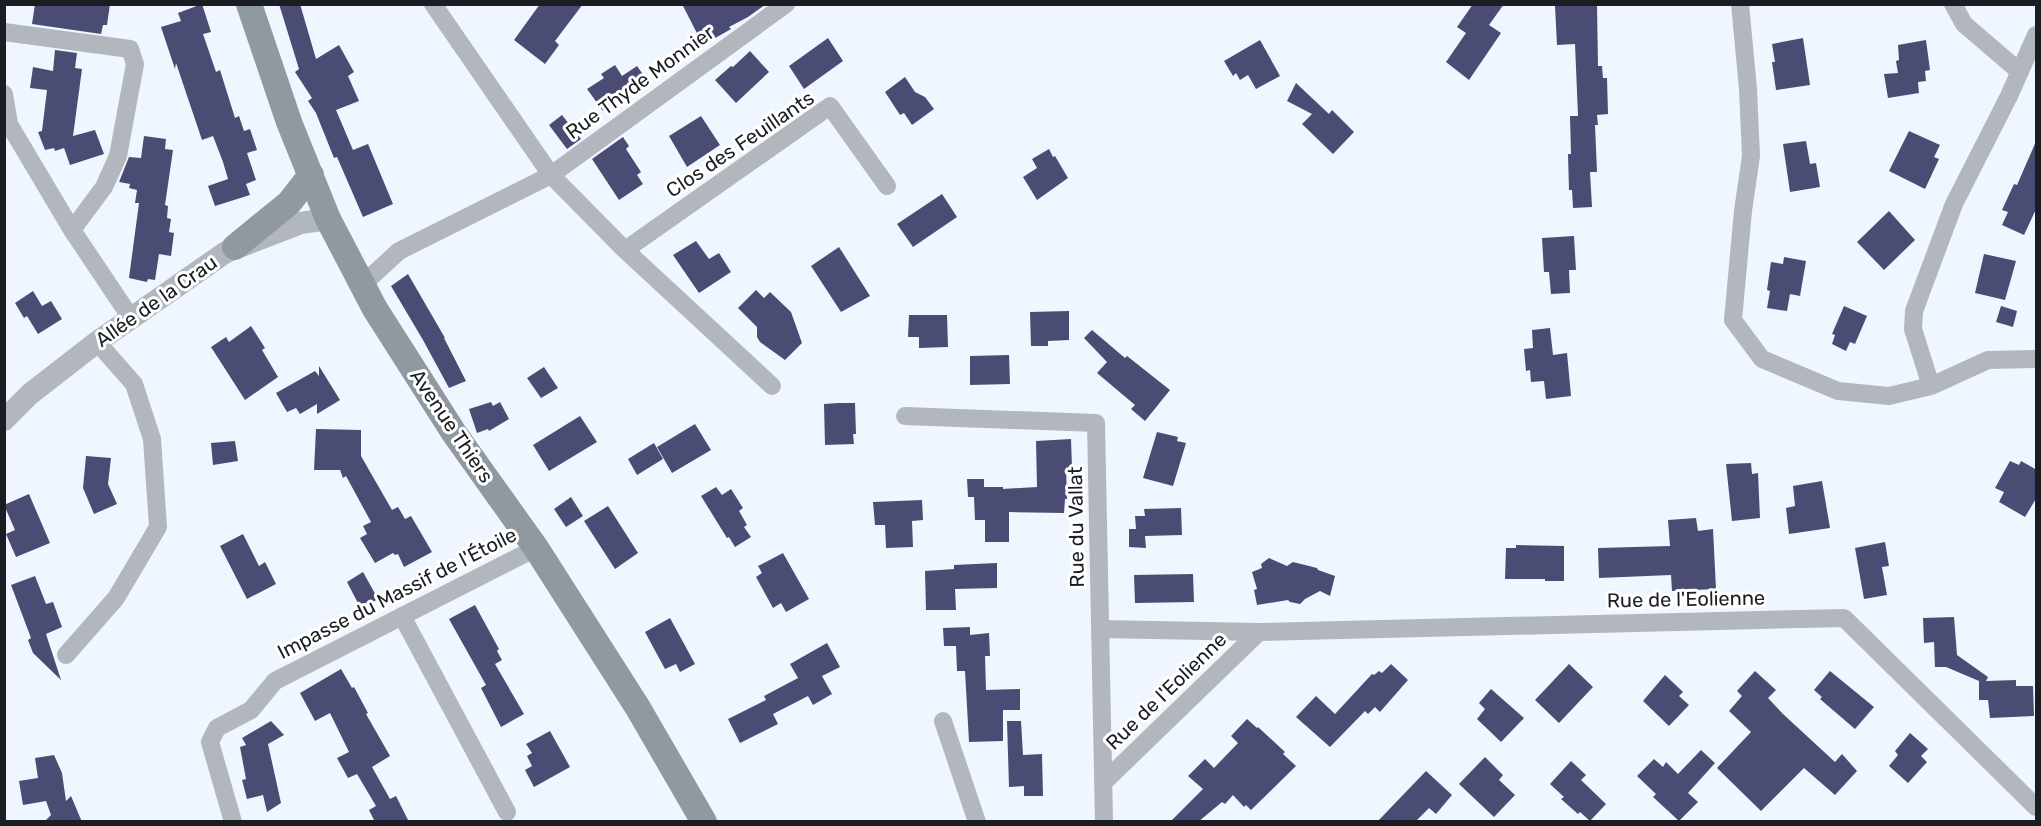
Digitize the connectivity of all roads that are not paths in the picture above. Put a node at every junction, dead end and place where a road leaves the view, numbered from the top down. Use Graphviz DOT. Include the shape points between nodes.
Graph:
graph roads {
  1 [pos="249,4"];
  2 [pos="433,4"];
  3 [pos="786,4"];
  4 [pos="1740,4"];
  5 [pos="1953,4"];
  6 [pos="4,32"];
  7 [pos="2037,35"];
  8 [pos="2020,72"];
  9 [pos="4,94"];
  10 [pos="551,175"];
  11 [pos="311,176"];
  12 [pos="887,186"];
  13 [pos="328,219"];
  14 [pos="72,230"];
  15 [pos="236,247"];
  16 [pos="625,250"];
  17 [pos="363,284"];
  18 [pos="131,318"];
  19 [pos="97,342"];
  20 [pos="2037,359"];
  21 [pos="772,386"];
  22 [pos="1931,386"];
  23 [pos="30,394"];
  24 [pos="4,407"];
  25 [pos="905,417"];
  26 [pos="4,420"];
  27 [pos="536,548"];
  28 [pos="402,616"];
  29 [pos="1100,629"];
  30 [pos="1259,632"];
  31 [pos="66,655"];
  32 [pos="943,721"];
  33 [pos="1104,782"];
  34 [pos="2037,807"];
  35 [pos="507,812"];
  36 [pos="2037,812"];
  37 [pos="233,822"];
  38 [pos="704,822"];
  39 [pos="977,822"];
  40 [pos="1104,822"];
  41 [pos="2036,822"];
  1 -- 11 [label="main road, Avenue Thiers"];
  2 -- 10 [label="street"];
  3 -- 10 [label="street, Rue Thyde Monnier"];
  4 -- 22 [label="street" via="1751,156 1733,320 1762,359 1838,391 1889,396"];
  5 -- 8 [label="street" via="1964,24"];
  6 -- 14 [label="street" via="130,49 135,64 118,156 104,187"];
  7 -- 8 [label="street"];
  8 -- 22 [label="street" via="1954,204 1914,311 1913,329"];
  9 -- 14 [label="street" via="9,124"];
  10 -- 16 [label="street"];
  10 -- 17 [label="street" via="399,251"];
  11 -- 13 [label="main road, Avenue Thiers"];
  11 -- 15 [label="main road" via="289,203"];
  12 -- 16 [label="street, Clos des Feuillants" via="830,106"];
  13 -- 15 [label="street, Allée de la Crau" via="301,223"];
  13 -- 17 [label="main road, Avenue Thiers"];
  14 -- 18 [label="street"];
  15 -- 18 [label="street, Allée de la Crau"];
  16 -- 21 [label="street"];
  17 -- 27 [label="main road, Avenue Thiers" via="454,433"];
  18 -- 19 [label="street, Allée de la Crau"];
  19 -- 23 [label="street, Allée de la Crau"];
  19 -- 31 [label="street" via="134,384 149,428 158,527 116,598"];
  20 -- 22 [label="street" via="1988,360"];
  23 -- 24 [label="street"];
  23 -- 26 [label="street, Allée de la Crau"];
  25 -- 29 [label="street, Rue du Vallat" via="1096,423"];
  27 -- 28 [label="street, Impasse du Massif de l'Étoile"];
  27 -- 38 [label="main road, Avenue Thiers" via="638,708"];
  28 -- 35 [label="street"];
  28 -- 37 [label="street, Impasse du Massif de l'Étoile" via="275,681 251,710 217,728 210,742"];
  29 -- 30 [label="street, Rue de l'Eolienne"];
  29 -- 33 [label="street, Rue du Vallat"];
  30 -- 33 [label="street, Rue de l'Eolienne"];
  30 -- 34 [label="street, Rue de l'Eolienne" via="1844,618"];
  32 -- 39 [label="street"];
  33 -- 40 [label="street, Rue du Vallat"];
  36 -- 41 [label="street"];
}
